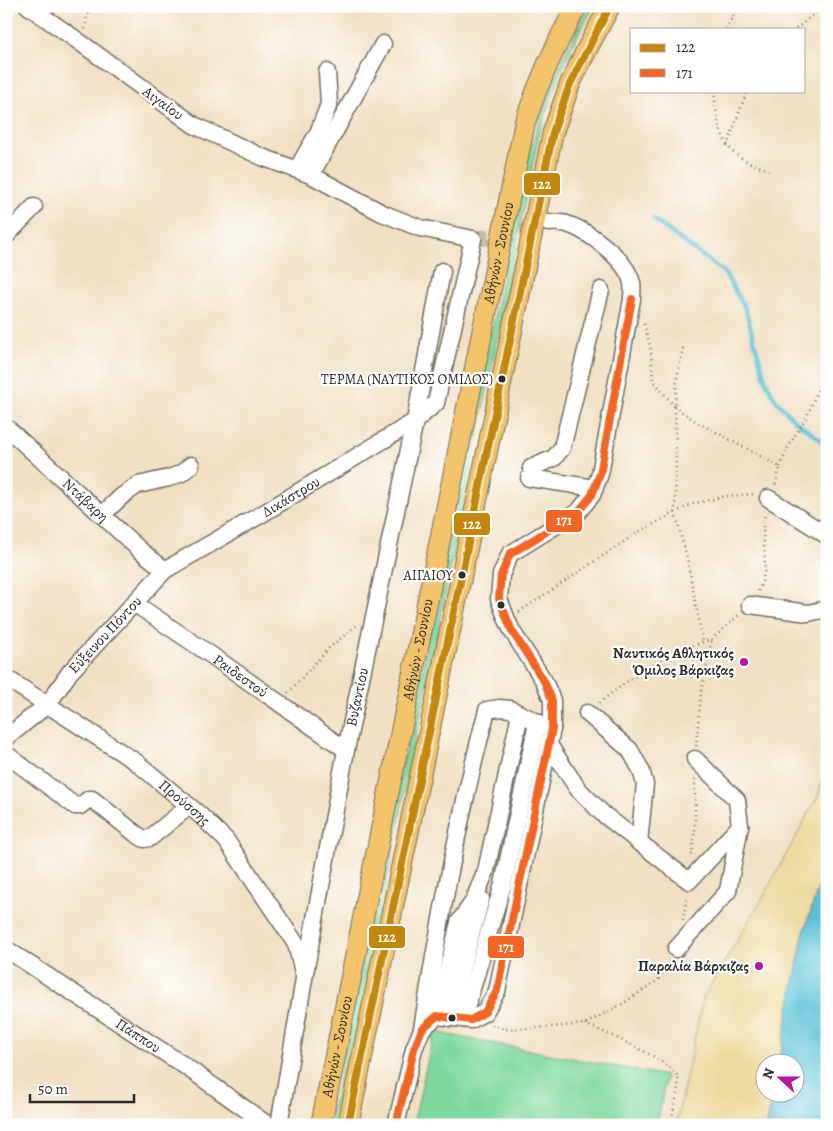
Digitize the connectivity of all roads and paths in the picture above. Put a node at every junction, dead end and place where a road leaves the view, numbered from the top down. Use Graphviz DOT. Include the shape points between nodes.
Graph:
graph roads {
  1 [pos="28,6"];
  2 [pos="93,6"];
  3 [pos="577,6"];
  4 [pos="610,6"];
  5 [pos="739,6"];
  6 [pos="823,6"];
  7 [pos="727,28"];
  8 [pos="797,28"];
  9 [pos="81,43"];
  10 [pos="383,44"];
  11 [pos="326,72"];
  12 [pos="714,92"];
  13 [pos="747,92"];
  14 [pos="728,146"];
  15 [pos="769,170"];
  16 [pos="304,172"];
  17 [pos="34,207"];
  18 [pos="548,223"];
  19 [pos="6,236"];
  20 [pos="442,271"];
  21 [pos="601,290"];
  22 [pos="827,304"];
  23 [pos="644,324"];
  24 [pos="684,343"];
  25 [pos="827,368"];
  26 [pos="821,382"];
  27 [pos="675,408"];
  28 [pos="415,421"];
  29 [pos="6,428"];
  30 [pos="191,465"];
  31 [pos="780,467"];
  32 [pos="594,488"];
  33 [pos="761,496"];
  34 [pos="675,513"];
  35 [pos="102,515"];
  36 [pos="827,536"];
  37 [pos="166,570"];
  38 [pos="134,603"];
  39 [pos="750,605"];
  40 [pos="827,609"];
  41 [pos="375,611"];
  42 [pos="507,620"];
  43 [pos="712,639"];
  44 [pos="703,642"];
  45 [pos="6,678"];
  46 [pos="279,703"];
  47 [pos="48,704"];
  48 [pos="587,713"];
  49 [pos="520,714"];
  50 [pos="546,732"];
  51 [pos="6,738"];
  52 [pos="346,750"];
  53 [pos="6,754"];
  54 [pos="695,758"];
  55 [pos="189,806"];
  56 [pos="740,826"];
  57 [pos="639,843"];
  58 [pos="692,856"];
  59 [pos="522,874"];
  60 [pos="689,881"];
  61 [pos="503,884"];
  62 [pos="477,900"];
  63 [pos="441,919"];
  64 [pos="682,920"];
  65 [pos="6,949"];
  66 [pos="676,949"];
  67 [pos="304,979"];
  68 [pos="455,1018"];
  69 [pos="585,1024"];
  70 [pos="422,1028"];
  71 [pos="268,1125"];
  72 [pos="279,1125"];
  73 [pos="321,1125"];
  74 [pos="348,1125"];
  75 [pos="396,1125"];
  76 [pos="670,1125"];
  1 -- 9 [label="street, Αιγαίου"];
  2 -- 9 [label="path" via="87,16"];
  3 -- 73 [label="main road, Αθήνών - Σουνίου" via="542,75 525,122"];
  4 -- 74 [label="main road, Αθήνών - Σουνίου" via="570,84 553,132"];
  5 -- 7 [label="path"];
  6 -- 8 [label="path"];
  9 -- 16 [label="street, Αιγαίου" via="194,125 262,157"];
  10 -- 16 [label="street"];
  11 -- 16 [label="street" via="329,104"];
  12 -- 14 [label="path" via="718,121"];
  13 -- 14 [label="path"];
  14 -- 15 [label="path" via="736,155"];
  16 -- 28 [label="street, Αιγαίου" via="382,213 420,228 473,239 436,403"];
  17 -- 19 [label="street"];
  18 -- 32 [label="street" via="566,223 582,230 624,266 632,283 629,318 600,474"];
  20 -- 28 [label="street, Βυζαντίου"];
  21 -- 32 [label="street" via="562,448 554,458 530,473"];
  22 -- 26 [label="path"];
  23 -- 27 [label="path" via="653,380"];
  24 -- 27 [label="path"];
  25 -- 26 [label="path"];
  26 -- 31 [label="path"];
  27 -- 31 [label="path"];
  27 -- 34 [label="path"];
  28 -- 37 [label="street, Δικάστρου"];
  28 -- 41 [label="street, Βυζαντίου"];
  29 -- 35 [label="street, Ντάβαρη"];
  30 -- 35 [label="street" via="182,474 138,486"];
  31 -- 33 [label="path" via="773,492"];
  32 -- 42 [label="street" via="578,512 510,554 501,575 499,599"];
  33 -- 34 [label="path" via="726,496 692,504"];
  33 -- 36 [label="street"];
  33 -- 39 [label="path" via="766,558 763,582"];
  34 -- 42 [label="path" via="640,531"];
  34 -- 44 [label="path"];
  35 -- 37 [label="street, Ντάβαρη"];
  37 -- 38 [label="street, Εύξεινου Πόντου"];
  38 -- 46 [label="street, Ραιδεστού"];
  38 -- 47 [label="street, Εύξεινου Πόντου" via="70,672"];
  39 -- 40 [label="street" via="808,613"];
  39 -- 43 [label="path"];
  41 -- 46 [label="path" via="329,648"];
  41 -- 52 [label="street, Βυζαντίου"];
  42 -- 50 [label="street" via="552,700"];
  43 -- 44 [label="path"];
  43 -- 54 [label="path" via="701,694"];
  44 -- 48 [label="path" via="670,654"];
  45 -- 47 [label="street, Προύσσης"];
  46 -- 52 [label="street, Ραιδεστού"];
  47 -- 51 [label="street, Εύξεινου Πόντου"];
  47 -- 55 [label="street, Προύσσης" via="136,762"];
  48 -- 57 [label="street" via="630,750 641,770 644,784"];
  49 -- 50 [label="street"];
  49 -- 62 [label="street"];
  49 -- 63 [label="street" via="510,709 487,710"];
  50 -- 57 [label="street" via="578,789"];
  50 -- 59 [label="street"];
  50 -- 61 [label="street"];
  52 -- 67 [label="street, Βυζαντίου"];
  53 -- 55 [label="street" via="75,806 92,798 144,839 150,838"];
  54 -- 56 [label="street" via="737,800"];
  54 -- 58 [label="path"];
  55 -- 67 [label="street, Προύσσης" via="226,840 296,944"];
  56 -- 60 [label="street"];
  56 -- 66 [label="street" via="728,891"];
  57 -- 60 [label="street"];
  59 -- 61 [label="street"];
  59 -- 68 [label="street" via="497,991 485,1012"];
  60 -- 64 [label="path"];
  61 -- 62 [label="street"];
  61 -- 68 [label="street"];
  62 -- 63 [label="street"];
  62 -- 68 [label="street" via="460,973"];
  63 -- 70 [label="street"];
  65 -- 71 [label="street, Πάππου" via="185,1066"];
  66 -- 69 [label="path" via="658,980"];
  67 -- 72 [label="street, Βυζαντίου"];
  68 -- 69 [label="path" via="505,1029"];
  68 -- 70 [label="street"];
  69 -- 76 [label="path" via="656,1057 672,1069 679,1084"];
  70 -- 75 [label="street"];
}
